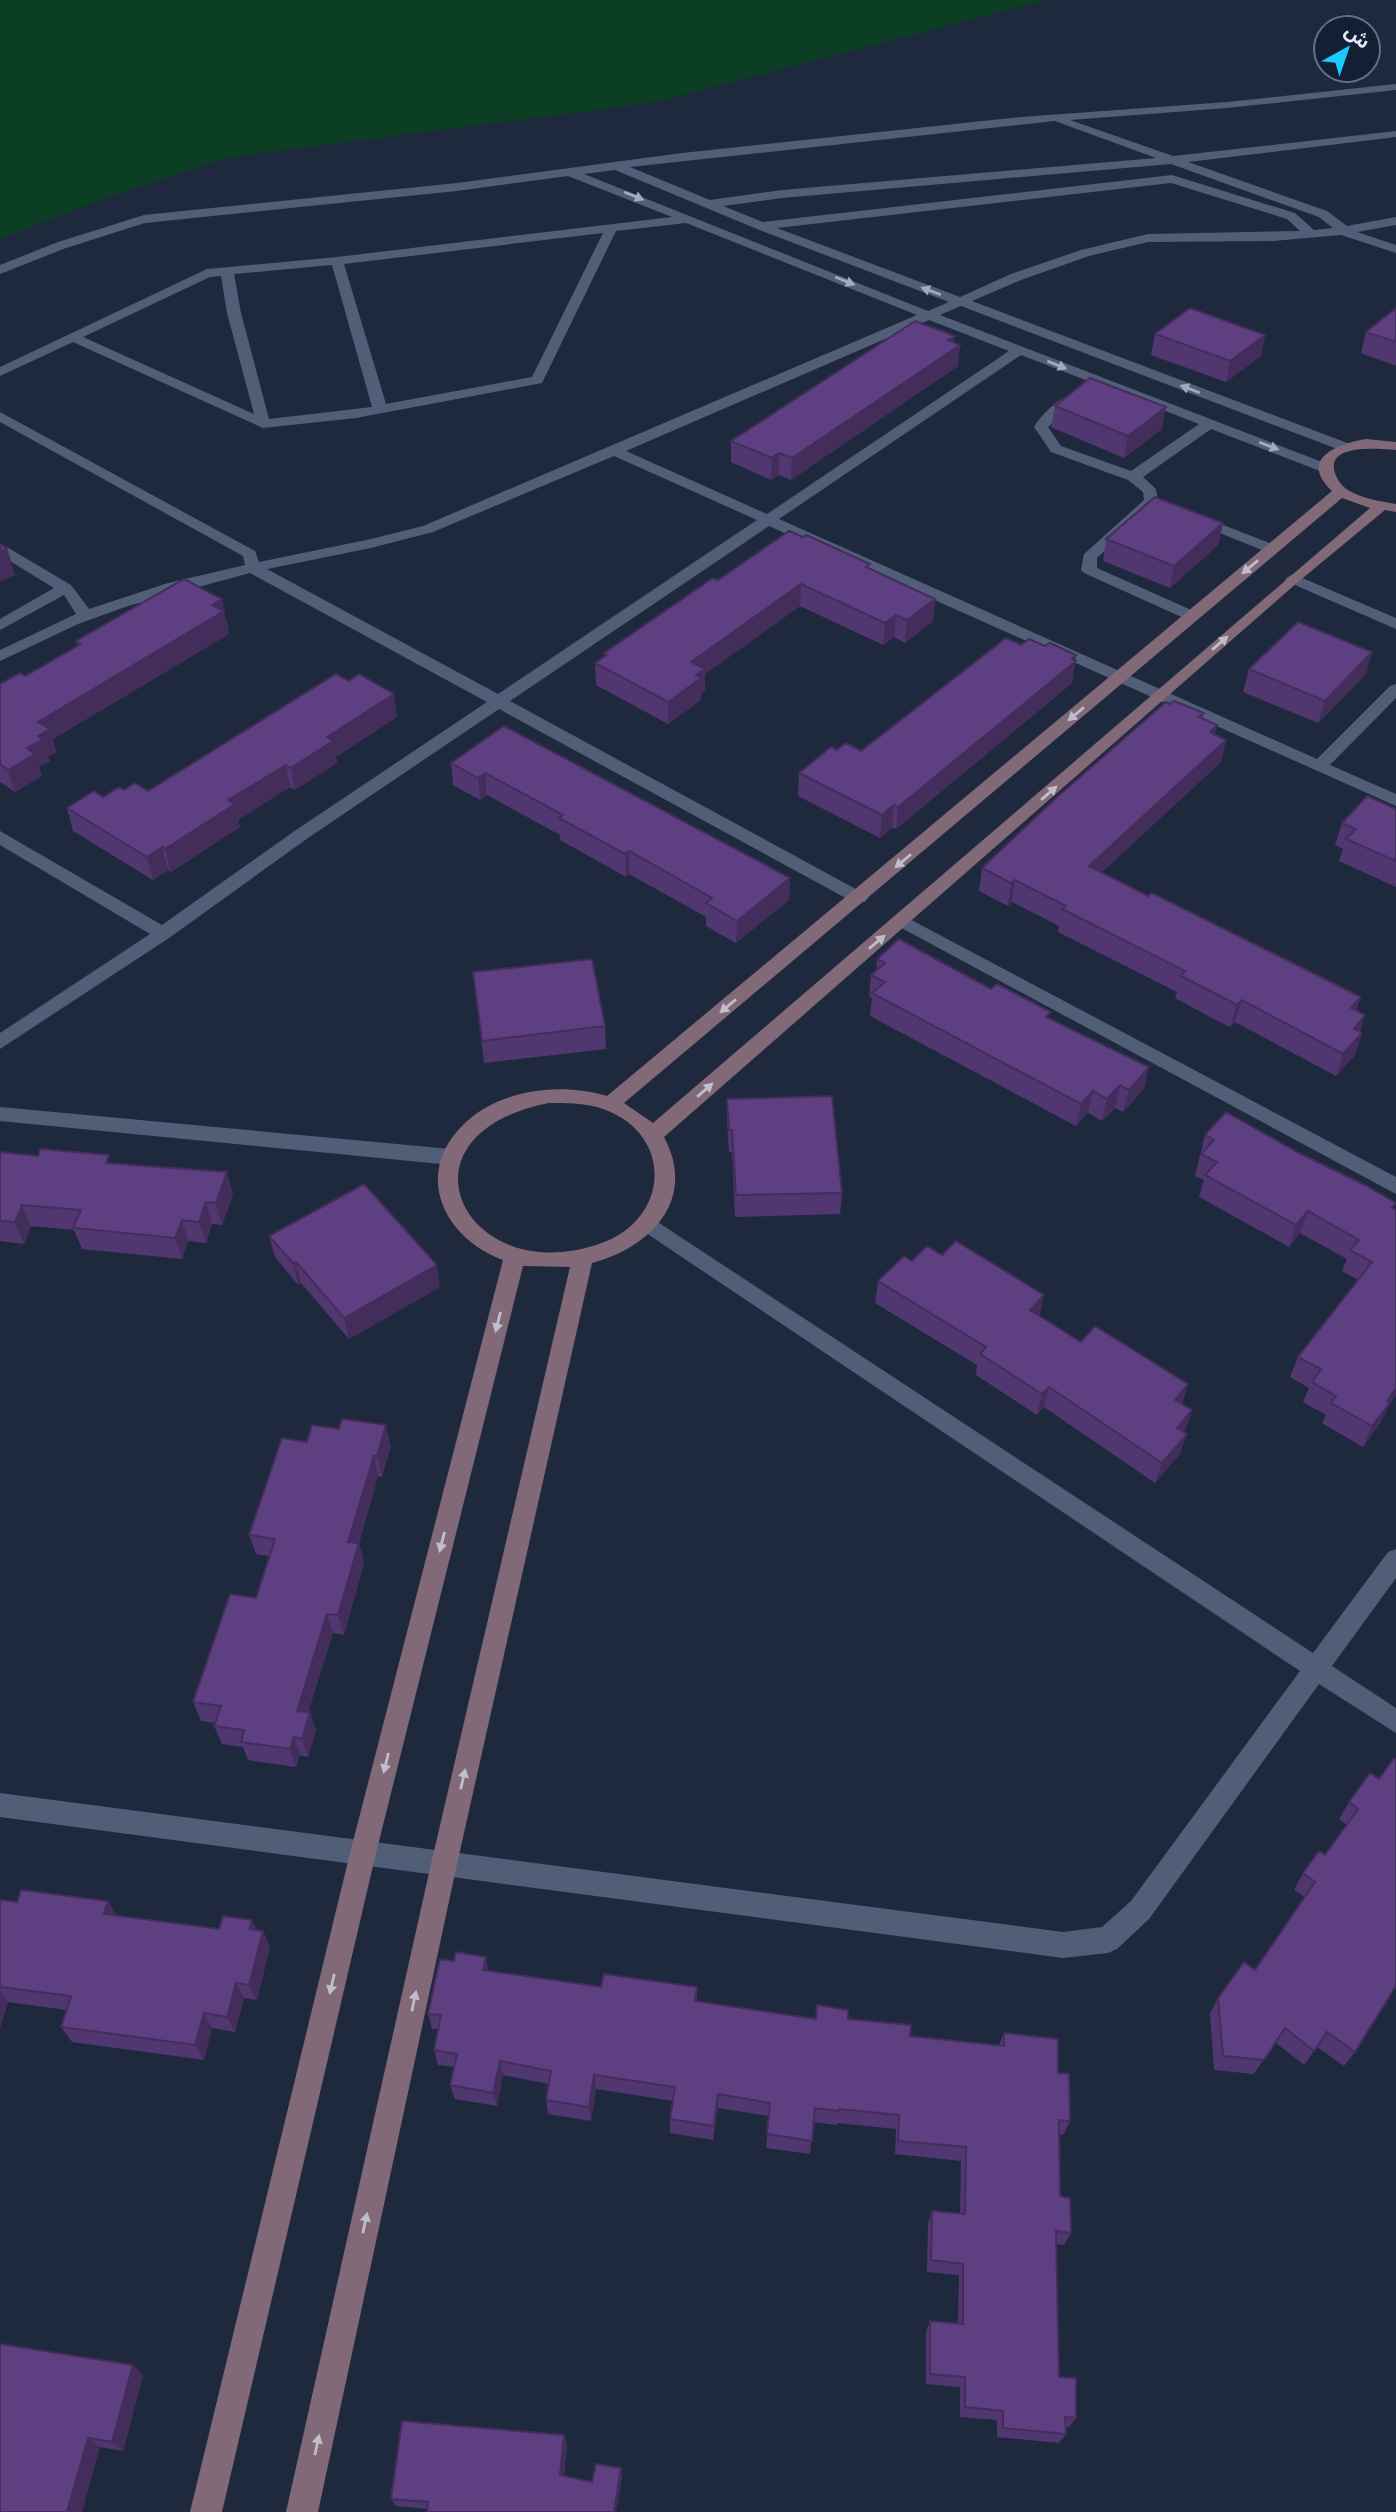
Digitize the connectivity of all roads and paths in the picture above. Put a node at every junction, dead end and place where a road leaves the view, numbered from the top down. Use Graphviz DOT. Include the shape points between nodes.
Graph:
graph roads {
  1 [pos="1396,87"];
  2 [pos="1054,118"];
  3 [pos="1396,134"];
  4 [pos="1171,160"];
  5 [pos="616,166"];
  6 [pos="570,172"];
  7 [pos="710,204"];
  8 [pos="691,219"];
  9 [pos="1396,221"];
  10 [pos="761,226"];
  11 [pos="612,227"];
  12 [pos="1343,230"];
  13 [pos="1311,233"];
  14 [pos="1396,248"];
  15 [pos="337,261"];
  16 [pos="0,270"];
  17 [pos="226,271"];
  18 [pos="958,302"];
  19 [pos="928,315"];
  20 [pos="72,337"];
  21 [pos="1020,350"];
  22 [pos="0,372"];
  23 [pos="1095,380"];
  24 [pos="380,409"];
  25 [pos="0,416"];
  26 [pos="1210,423"];
  27 [pos="263,424"];
  28 [pos="1394,444"];
  29 [pos="1345,447"];
  30 [pos="615,451"];
  31 [pos="1325,468"];
  32 [pos="1133,477"];
  33 [pos="1340,492"];
  34 [pos="1163,506"];
  35 [pos="1389,507"];
  36 [pos="766,519"];
  37 [pos="0,548"];
  38 [pos="1272,549"];
  39 [pos="253,568"];
  40 [pos="1293,579"];
  41 [pos="66,588"];
  42 [pos="85,615"];
  43 [pos="1192,616"];
  44 [pos="1396,624"];
  45 [pos="0,625"];
  46 [pos="0,656"];
  47 [pos="1119,677"];
  48 [pos="1160,696"];
  49 [pos="1393,697"];
  50 [pos="498,701"];
  51 [pos="1319,767"];
  52 [pos="1396,801"];
  53 [pos="0,837"];
  54 [pos="859,898"];
  55 [pos="902,921"];
  56 [pos="163,934"];
  57 [pos="0,1042"];
  58 [pos="610,1104"];
  59 [pos="0,1114"];
  60 [pos="653,1135"];
  61 [pos="451,1157"];
  62 [pos="1396,1186"];
  63 [pos="647,1223"];
  64 [pos="515,1256"];
  65 [pos="583,1257"];
  66 [pos="1396,1559"];
  67 [pos="1317,1670"];
  68 [pos="1396,1722"];
  69 [pos="0,1805"];
  70 [pos="363,1853"];
  71 [pos="444,1864"];
  72 [pos="206,2512"];
  73 [pos="302,2512"];
  1 -- 2 [label="street"];
  2 -- 4 [label="street"];
  2 -- 5 [label="street"];
  3 -- 4 [label="street"];
  4 -- 7 [label="street"];
  4 -- 12 [label="street" via="1323,214"];
  5 -- 6 [label="street"];
  5 -- 7 [label="street"];
  6 -- 8 [label="street, one-way"];
  6 -- 16 [label="street" via="144,219"];
  7 -- 10 [label="street"];
  8 -- 11 [label="street"];
  8 -- 19 [label="street, one-way"];
  9 -- 12 [label="street"];
  10 -- 13 [label="street" via="1172,179 1291,216"];
  18 -- 10 [label="street, one-way"];
  11 -- 15 [label="street"];
  11 -- 24 [label="street" via="537,380"];
  12 -- 13 [label="street"];
  12 -- 14 [label="street"];
  13 -- 18 [label="street" via="1166,237 1119,243 1039,268"];
  15 -- 17 [label="street"];
  15 -- 24 [label="street"];
  17 -- 20 [label="street" via="206,273"];
  17 -- 27 [label="street"];
  18 -- 19 [label="street"];
  29 -- 18 [label="street, one-way"];
  19 -- 21 [label="street"];
  19 -- 30 [label="street"];
  20 -- 22 [label="street"];
  20 -- 27 [label="street"];
  21 -- 23 [label="street, one-way"];
  21 -- 36 [label="street"];
  23 -- 26 [label="street"];
  23 -- 32 [label="street" via="1041,427 1056,449"];
  24 -- 27 [label="street"];
  25 -- 39 [label="street" via="250,554"];
  26 -- 31 [label="street, one-way"];
  26 -- 32 [label="street"];
  28 -- 29 [label="street"];
  29 -- 31 [label="street" via="1332,454"];
  30 -- 36 [label="street"];
  30 -- 39 [label="street" via="428,529 381,544"];
  31 -- 33 [label="street" via="1329,483"];
  32 -- 34 [label="street"];
  33 -- 35 [label="street"];
  33 -- 38 [label="street"];
  34 -- 38 [label="street"];
  34 -- 43 [label="street" via="1089,557 1089,570"];
  35 -- 40 [label="street"];
  36 -- 47 [label="street"];
  36 -- 50 [label="street"];
  37 -- 41 [label="street"];
  38 -- 43 [label="street, one-way"];
  39 -- 42 [label="street"];
  39 -- 50 [label="street"];
  40 -- 44 [label="street"];
  48 -- 40 [label="street, one-way"];
  41 -- 42 [label="street"];
  41 -- 45 [label="street"];
  42 -- 46 [label="street"];
  43 -- 47 [label="street"];
  47 -- 48 [label="street"];
  47 -- 54 [label="street, one-way"];
  48 -- 51 [label="street"];
  55 -- 48 [label="street, one-way"];
  49 -- 51 [label="street"];
  50 -- 54 [label="street"];
  50 -- 56 [label="street"];
  51 -- 52 [label="street"];
  53 -- 56 [label="street"];
  54 -- 58 [label="street, one-way"];
  60 -- 55 [label="street, one-way"];
  55 -- 62 [label="street"];
  56 -- 57 [label="street"];
  58 -- 60 [label="street" via="635,1117"];
  58 -- 61 [label="street" via="572,1096 517,1102 489,1115 466,1134"];
  59 -- 61 [label="street"];
  60 -- 63 [label="street" via="664,1156 667,1179 661,1202"];
  61 -- 64 [label="street" via="446,1181 451,1205 464,1227"];
  63 -- 65 [label="street" via="627,1240"];
  63 -- 67 [label="street"];
  64 -- 65 [label="street" via="544,1261"];
  64 -- 70 [label="street, one-way"];
  71 -- 65 [label="street, one-way"];
  66 -- 67 [label="street"];
  67 -- 68 [label="street"];
  67 -- 71 [label="street" via="1140,1910 1108,1940 1063,1945"];
  69 -- 70 [label="street"];
  70 -- 71 [label="street"];
  70 -- 72 [label="street, one-way"];
  73 -- 71 [label="street, one-way"];
}
